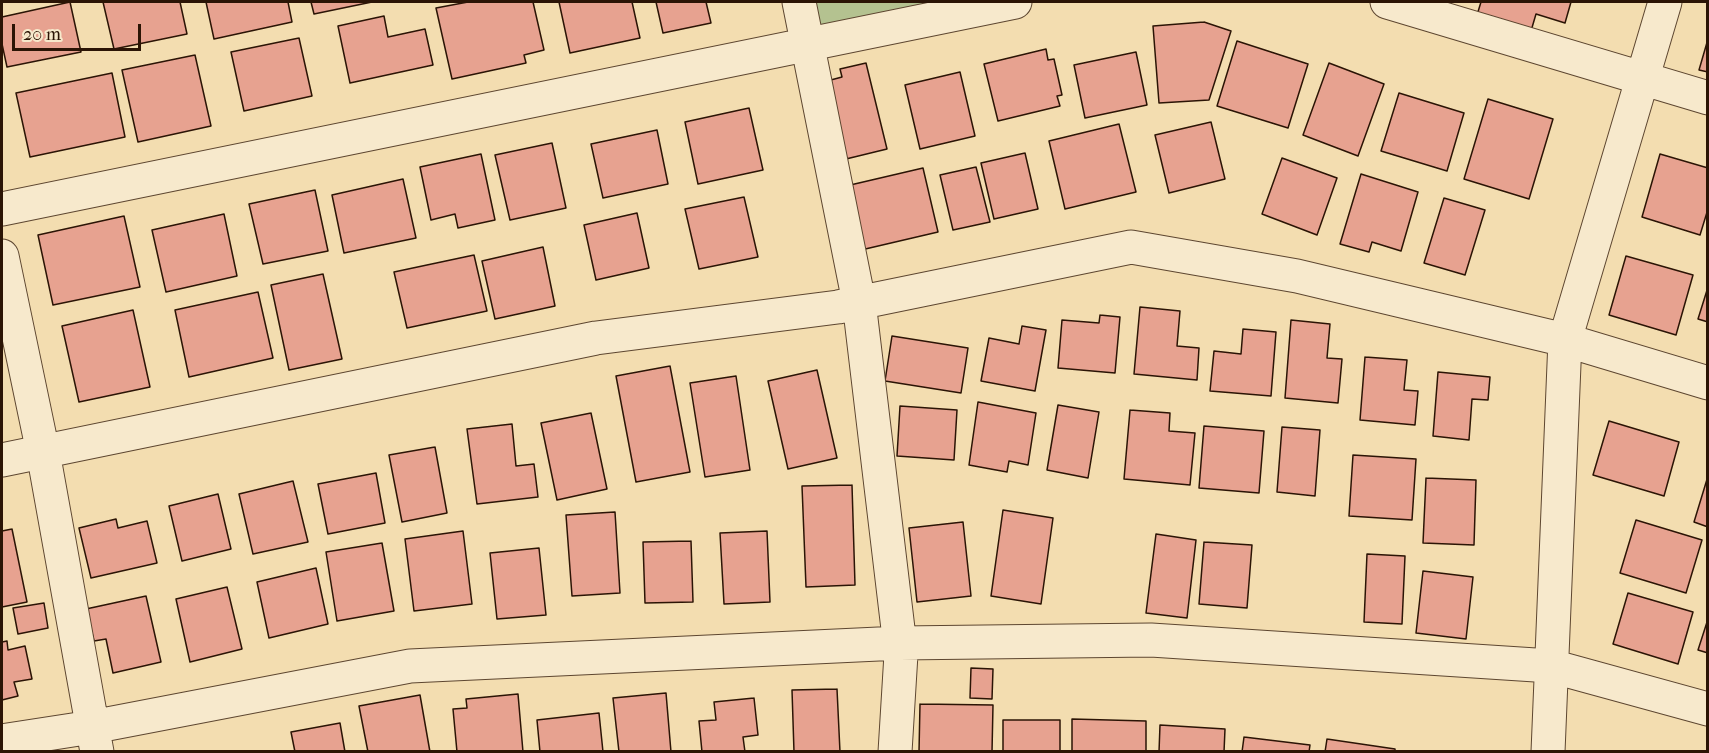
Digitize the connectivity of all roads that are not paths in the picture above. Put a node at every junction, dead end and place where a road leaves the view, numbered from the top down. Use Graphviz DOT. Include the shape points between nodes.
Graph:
graph roads {
  1 [pos="799,2"];
  2 [pos="1015,2"];
  3 [pos="1387,2"];
  4 [pos="1665,2"];
  5 [pos="807,44"];
  6 [pos="1642,79"];
  7 [pos="1707,98"];
  8 [pos="2,209"];
  9 [pos="2,256"];
  10 [pos="859,302"];
  11 [pos="1565,340"];
  12 [pos="1707,383"];
  13 [pos="43,452"];
  14 [pos="2,460"];
  15 [pos="900,643"];
  16 [pos="1551,666"];
  17 [pos="1707,709"];
  18 [pos="94,739"];
  19 [pos="2,741"];
  20 [pos="895,752"];
  21 [pos="1548,752"];
  1 -- 5 [label="street"];
  2 -- 5 [label="street"];
  3 -- 6 [label="street"];
  4 -- 6 [label="street"];
  5 -- 8 [label="street"];
  5 -- 10 [label="street"];
  6 -- 7 [label="street"];
  6 -- 11 [label="street"];
  9 -- 13 [label="street"];
  10 -- 11 [label="street" via="1131,247 1297,276"];
  10 -- 13 [label="street" via="596,338"];
  10 -- 15 [label="street"];
  11 -- 12 [label="street"];
  11 -- 16 [label="street"];
  13 -- 14 [label="street"];
  13 -- 18 [label="street"];
  15 -- 16 [label="street" via="1151,640"];
  15 -- 18 [label="street" via="410,666"];
  15 -- 20 [label="street"];
  16 -- 17 [label="street"];
  16 -- 21 [label="street"];
  18 -- 19 [label="street"];
}
